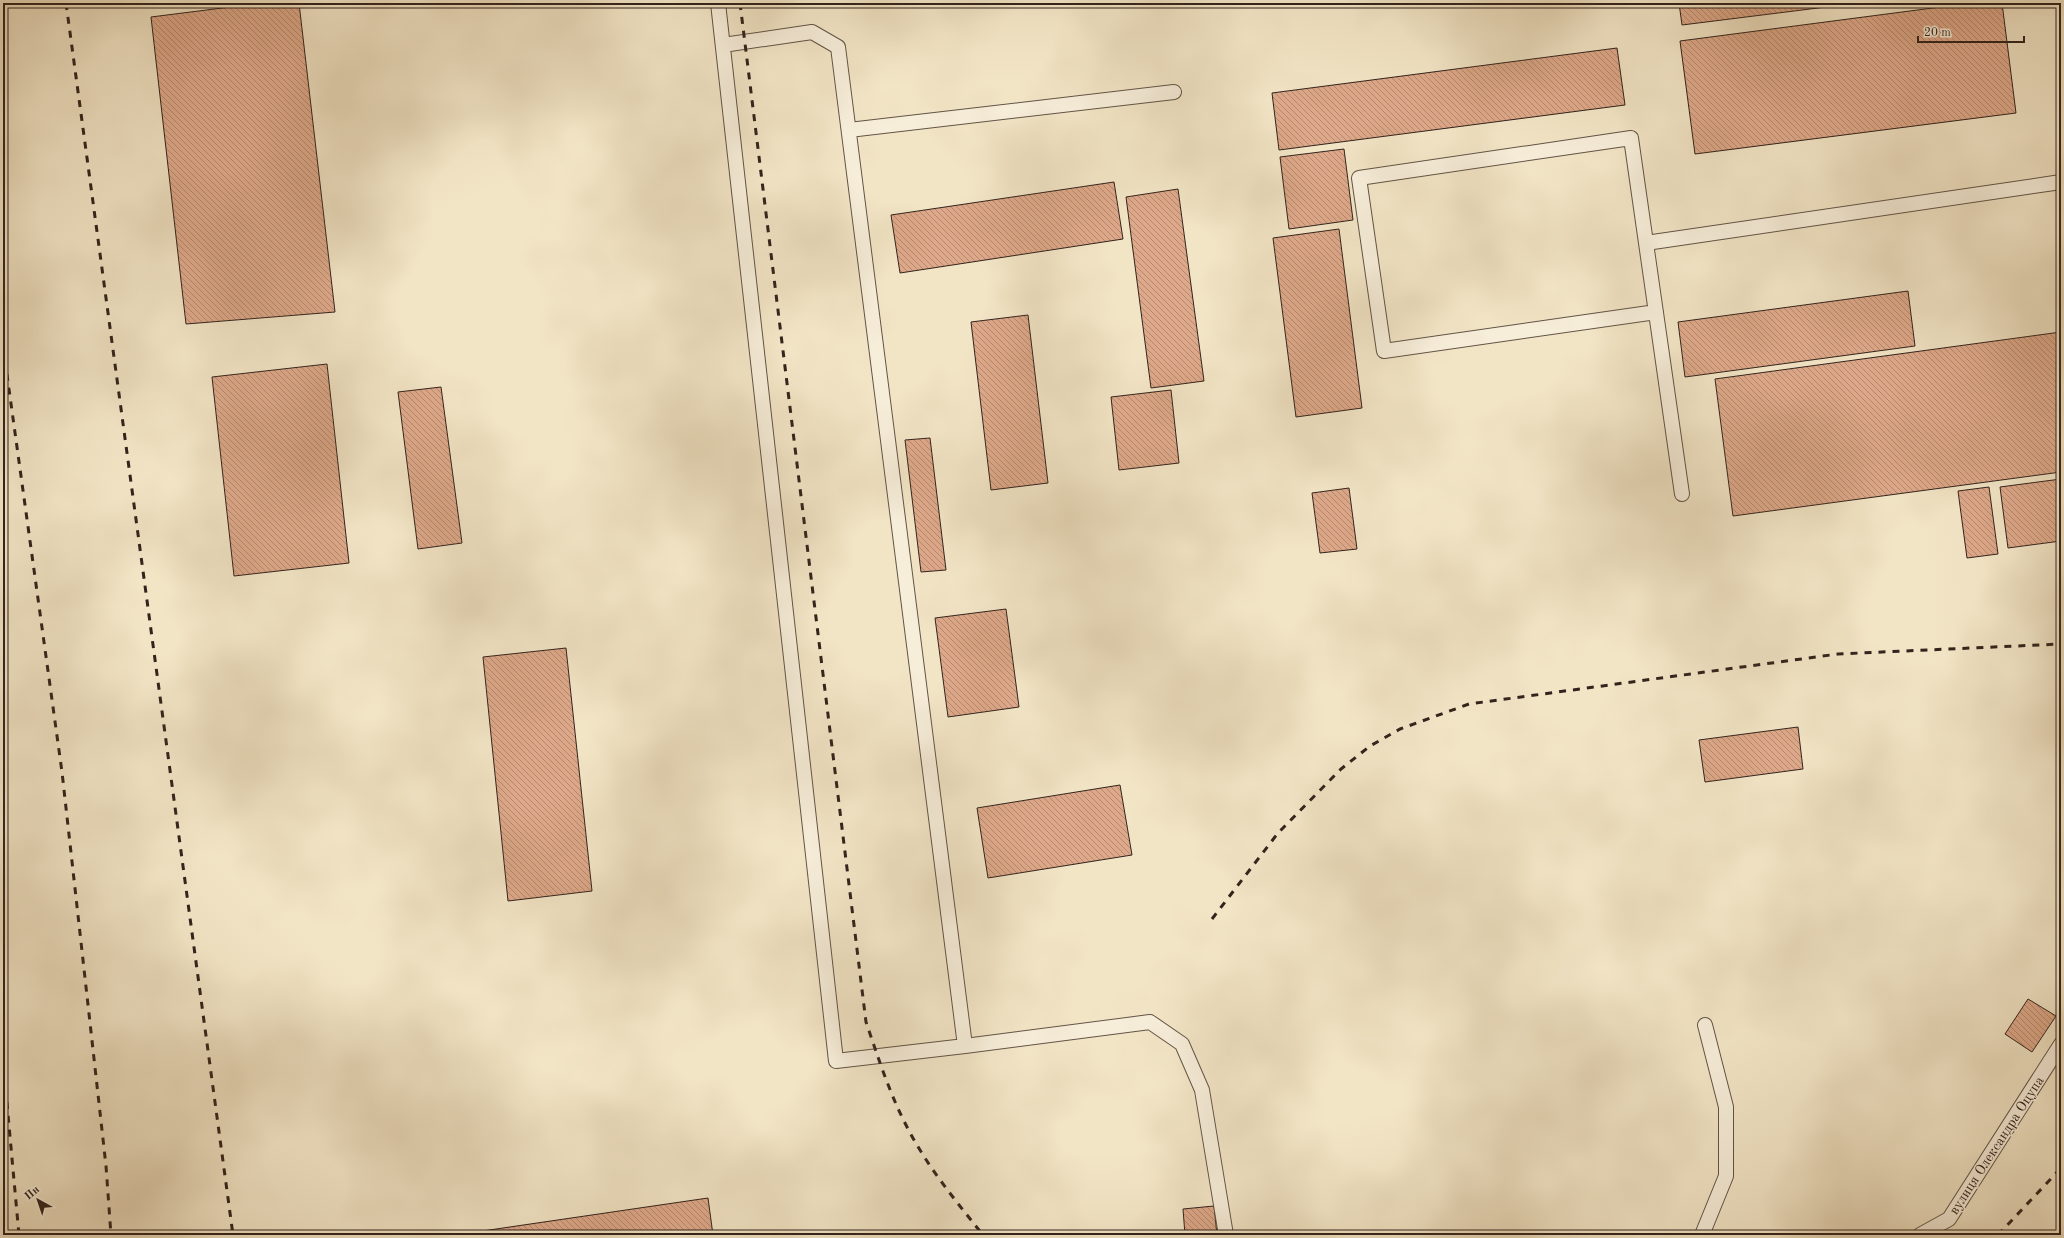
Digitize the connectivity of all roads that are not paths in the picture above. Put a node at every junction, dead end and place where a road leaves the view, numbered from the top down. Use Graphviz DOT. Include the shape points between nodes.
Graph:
graph roads {
  1 [pos="718,3"];
  2 [pos="723,45"];
  3 [pos="1174,92"];
  4 [pos="849,130"];
  5 [pos="2061,182"];
  6 [pos="1646,243"];
  7 [pos="1656,312"];
  8 [pos="1682,494"];
  9 [pos="1705,1025"];
  10 [pos="2061,1044"];
  11 [pos="965,1046"];
  12 [pos="1226,1235"];
  13 [pos="1702,1235"];
  14 [pos="1920,1235"];
  1 -- 2 [label="lane"];
  2 -- 4 [label="lane" via="812,32 838,47"];
  2 -- 11 [label="lane" via="836,1061"];
  3 -- 4 [label="lane"];
  4 -- 11 [label="lane"];
  5 -- 6 [label="lane"];
  6 -- 7 [label="lane"];
  6 -- 7 [label="lane" via="1631,138 1359,178 1384,351"];
  7 -- 8 [label="lane"];
  9 -- 13 [label="lane" via="1726,1107 1726,1176"];
  10 -- 14 [label="lane, вулиця Олександра Оцупа" via="1949,1219"];
  11 -- 12 [label="lane" via="1150,1022 1182,1044 1202,1090"];
}
